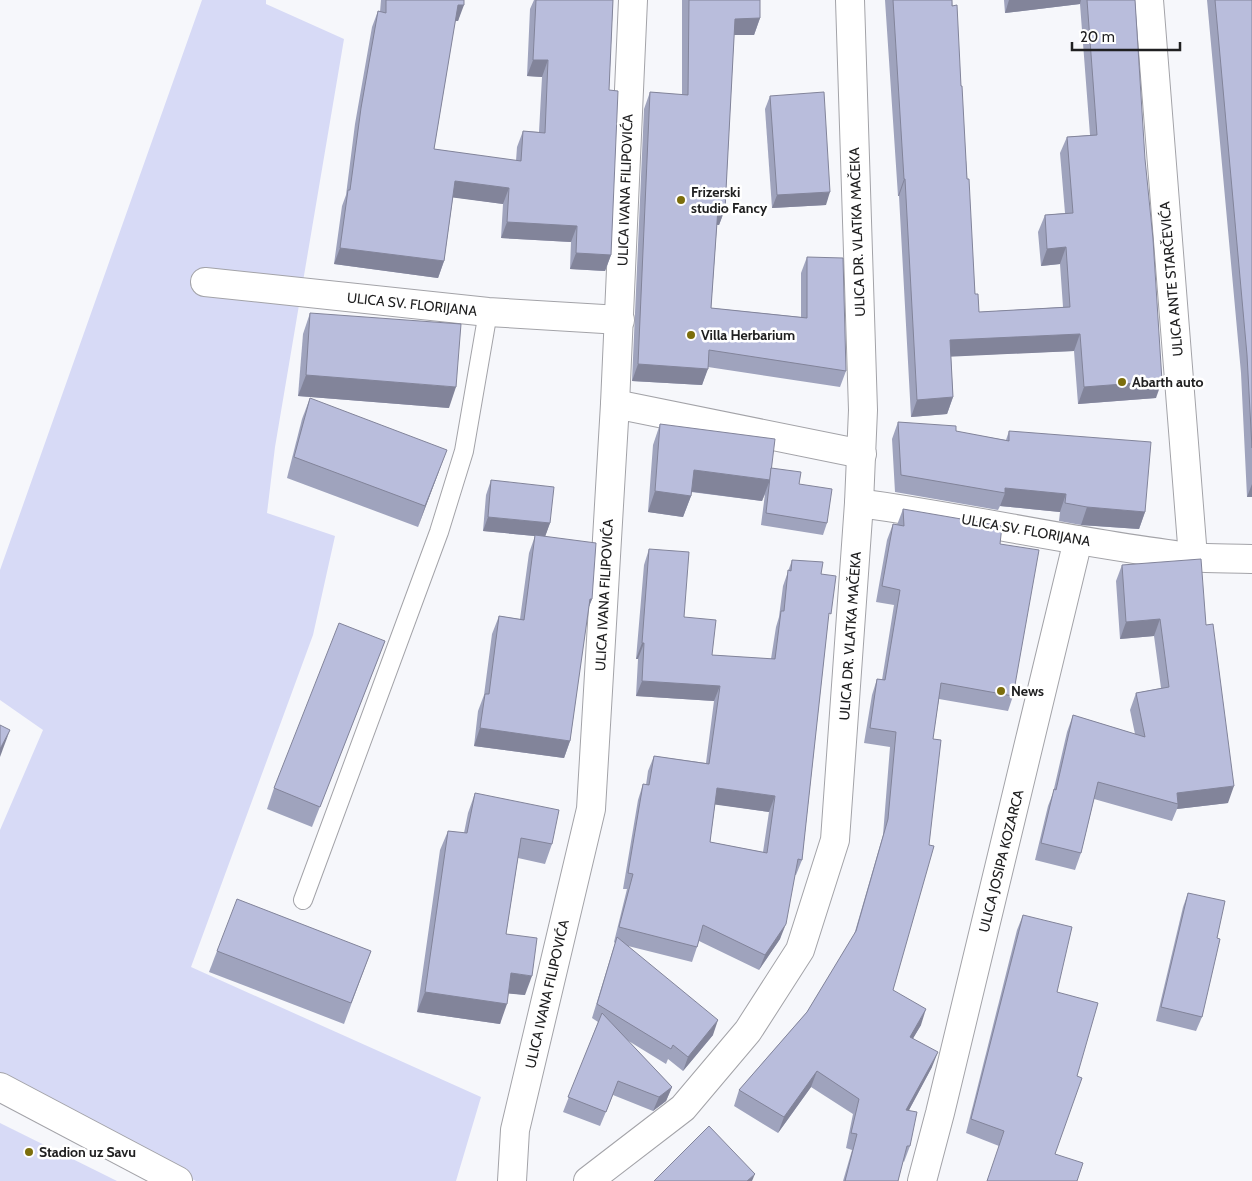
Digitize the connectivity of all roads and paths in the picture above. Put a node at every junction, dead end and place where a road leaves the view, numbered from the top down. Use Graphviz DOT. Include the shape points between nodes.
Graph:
graph roads {
  1 [pos="633,0"];
  2 [pos="850,0"];
  3 [pos="1149,0"];
  4 [pos="205,282"];
  5 [pos="488,312"];
  6 [pos="620,320"];
  7 [pos="615,404"];
  8 [pos="862,454"];
  9 [pos="859,503"];
  10 [pos="1078,540"];
  11 [pos="1193,557"];
  12 [pos="1252,559"];
  13 [pos="303,900"];
  14 [pos="0,1087"];
  15 [pos="178,1181"];
  16 [pos="512,1181"];
  17 [pos="588,1181"];
  18 [pos="922,1181"];
  1 -- 6 [label="street, ULICA IVANA FILIPOVIĆA"];
  2 -- 8 [label="street, ULICA DR. VLATKA MAČEKA"];
  3 -- 11 [label="street, ULICA ANTE STARČEVIĆA"];
  4 -- 5 [label="street, ULICA SV. FLORIJANA"];
  5 -- 6 [label="street, ULICA SV. FLORIJANA"];
  5 -- 13 [label="lane" via="464,451 439,532"];
  6 -- 7 [label="street, ULICA IVANA FILIPOVIĆA"];
  7 -- 8 [label="street"];
  7 -- 16 [label="street, ULICA IVANA FILIPOVIĆA" via="591,809 515,1130"];
  8 -- 9 [label="street, ULICA DR. VLATKA MAČEKA"];
  9 -- 10 [label="street, ULICA SV. FLORIJANA" via="930,512"];
  9 -- 17 [label="street, ULICA DR. VLATKA MAČEKA" via="835,840 800,950 748,1031 683,1108"];
  10 -- 11 [label="street, ULICA SV. FLORIJANA"];
  10 -- 18 [label="street, ULICA JOSIPA KOZARCA"];
  11 -- 12 [label="street, ULICA SV. FLORIJANA"];
  14 -- 15 [label="street"];
}
